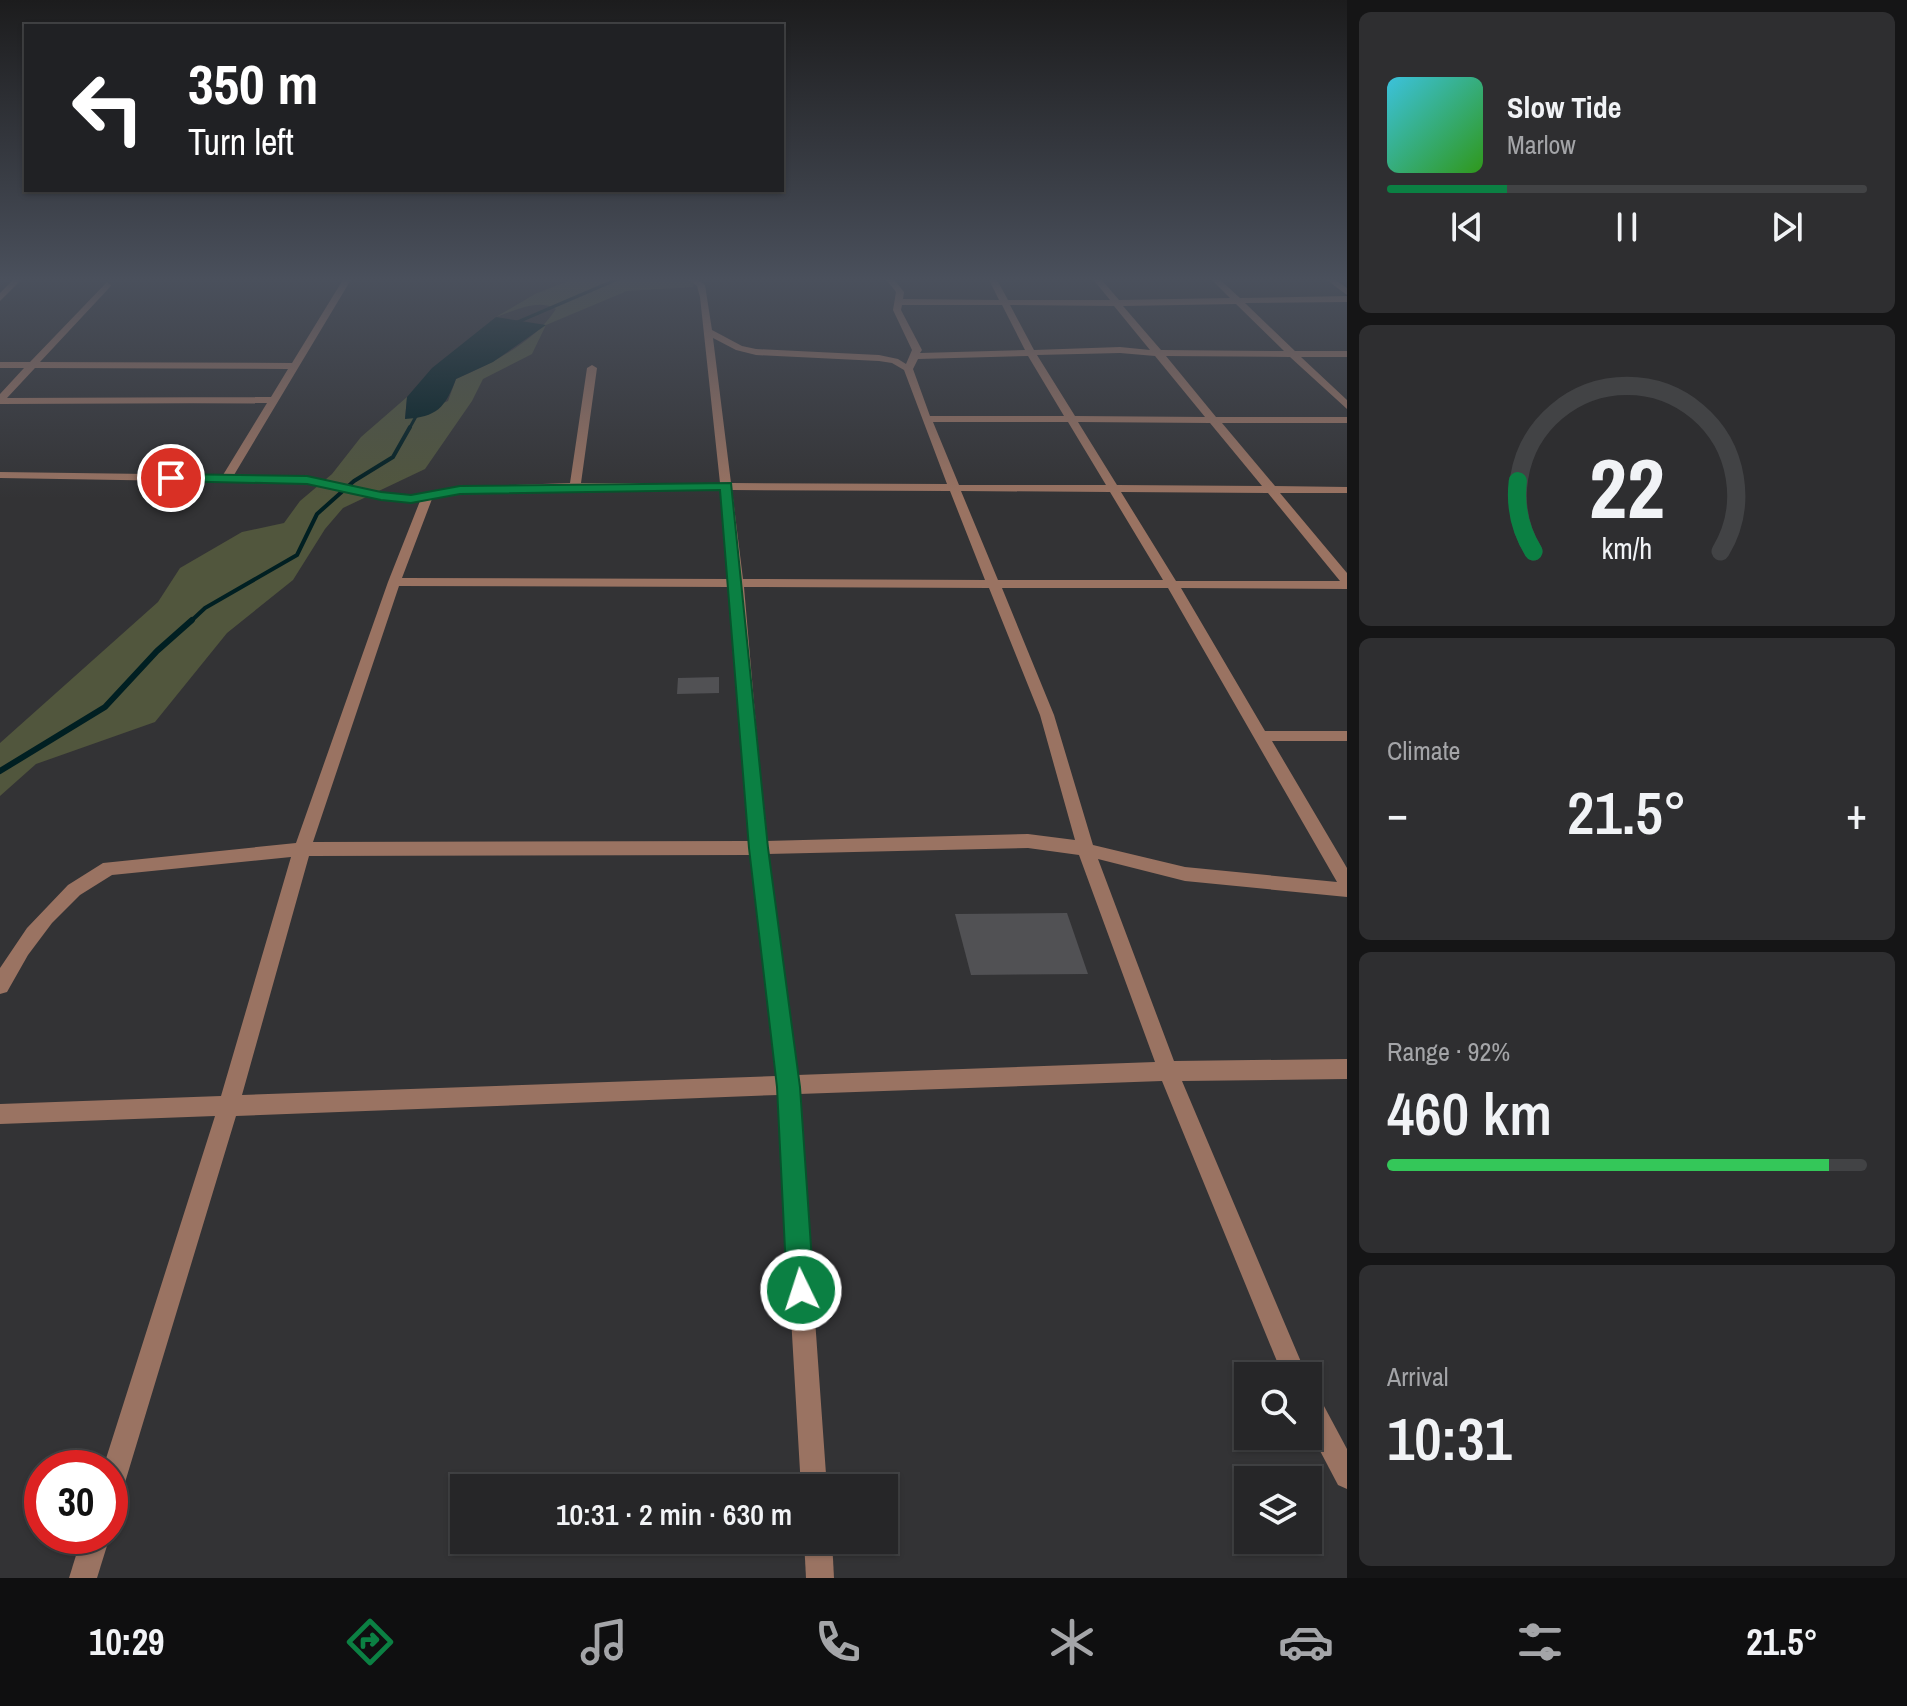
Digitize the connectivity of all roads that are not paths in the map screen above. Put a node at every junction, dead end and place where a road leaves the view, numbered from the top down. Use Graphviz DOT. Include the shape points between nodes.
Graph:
graph roads {
  1 [pos="47,352"];
  2 [pos="304,352"];
  3 [pos="711,352"];
  4 [pos="754,352"];
  5 [pos="916,352"];
  6 [pos="1030,352"];
  7 [pos="1091,352"];
  8 [pos="1141,352"];
  9 [pos="1291,352"];
  10 [pos="1159,353"];
  11 [pos="1293,354"];
  12 [pos="1347,354"];
  13 [pos="1032,355"];
  14 [pos="912,363"];
  15 [pos="0,365"];
  16 [pos="35,365"];
  17 [pos="295,366"];
  18 [pos="592,368"];
  19 [pos="274,400"];
  20 [pos="0,401"];
  21 [pos="1347,406"];
  22 [pos="926,419"];
  23 [pos="1347,420"];
  24 [pos="1072,421"];
  25 [pos="1215,421"];
  26 [pos="0,475"];
  27 [pos="227,478"];
  28 [pos="575,486"];
  29 [pos="726,486"];
  30 [pos="954,487"];
  31 [pos="1114,488"];
  32 [pos="1272,489"];
  33 [pos="1347,490"];
  34 [pos="428,495"];
  35 [pos="394,582"];
  36 [pos="992,582"];
  37 [pos="737,583"];
  38 [pos="1171,583"];
  39 [pos="1347,583"];
  40 [pos="1262,736"];
  41 [pos="1347,736"];
  42 [pos="758,848"];
  43 [pos="302,849"];
  44 [pos="1086,850"];
  45 [pos="1347,883"];
  46 [pos="1347,890"];
  47 [pos="0,986"];
  48 [pos="1347,1069"];
  49 [pos="1168,1071"];
  50 [pos="788,1087"];
  51 [pos="229,1104"];
  52 [pos="0,1114"];
  53 [pos="1289,1362"];
  54 [pos="1322,1429"];
  55 [pos="122,1450"];
  56 [pos="813,1474"];
  57 [pos="1347,1476"];
  58 [pos="90,1554"];
  59 [pos="819,1554"];
  60 [pos="83,1578"];
  61 [pos="820,1578"];
  1 -- 16 [label="street"];
  2 -- 17 [label="street"];
  3 -- 29 [label="street"];
  4 -- 14 [label="street"];
  5 -- 14 [label="street"];
  6 -- 13 [label="street"];
  7 -- 13 [label="street"];
  8 -- 10 [label="street"];
  9 -- 11 [label="street"];
  10 -- 11 [label="street"];
  10 -- 25 [label="street"];
  11 -- 12 [label="street"];
  11 -- 21 [label="street"];
  13 -- 14 [label="street"];
  13 -- 24 [label="street"];
  14 -- 22 [label="street"];
  15 -- 16 [label="street"];
  16 -- 17 [label="street"];
  16 -- 20 [label="street"];
  17 -- 19 [label="street"];
  18 -- 28 [label="street"];
  19 -- 20 [label="street"];
  19 -- 27 [label="street"];
  22 -- 24 [label="street"];
  22 -- 30 [label="street"];
  23 -- 25 [label="street"];
  24 -- 25 [label="street"];
  24 -- 31 [label="street"];
  25 -- 32 [label="street"];
  26 -- 27 [label="street"];
  27 -- 34 [label="street" via="307,480 396,498"];
  28 -- 29 [label="street"];
  28 -- 34 [label="street"];
  29 -- 30 [label="street"];
  29 -- 37 [label="street"];
  30 -- 31 [label="street"];
  30 -- 36 [label="street"];
  31 -- 32 [label="street"];
  31 -- 38 [label="street"];
  32 -- 33 [label="street"];
  32 -- 39 [label="street"];
  34 -- 35 [label="street"];
  35 -- 37 [label="street"];
  35 -- 43 [label="street"];
  36 -- 37 [label="street"];
  36 -- 38 [label="street"];
  36 -- 44 [label="street" via="1047,715"];
  37 -- 42 [label="street"];
  38 -- 39 [label="street"];
  38 -- 40 [label="street"];
  40 -- 41 [label="street"];
  40 -- 45 [label="street"];
  42 -- 43 [label="street"];
  42 -- 44 [label="street" via="1028,841"];
  42 -- 50 [label="street"];
  43 -- 47 [label="street" via="109,868 48,913"];
  43 -- 51 [label="street"];
  44 -- 46 [label="street" via="1185,874"];
  44 -- 49 [label="street"];
  48 -- 49 [label="street"];
  49 -- 50 [label="street"];
  49 -- 53 [label="street"];
  50 -- 51 [label="street"];
  50 -- 56 [label="street"];
  51 -- 52 [label="street"];
  51 -- 55 [label="street"];
  54 -- 57 [label="street"];
  58 -- 60 [label="street"];
  59 -- 61 [label="street"];
}
